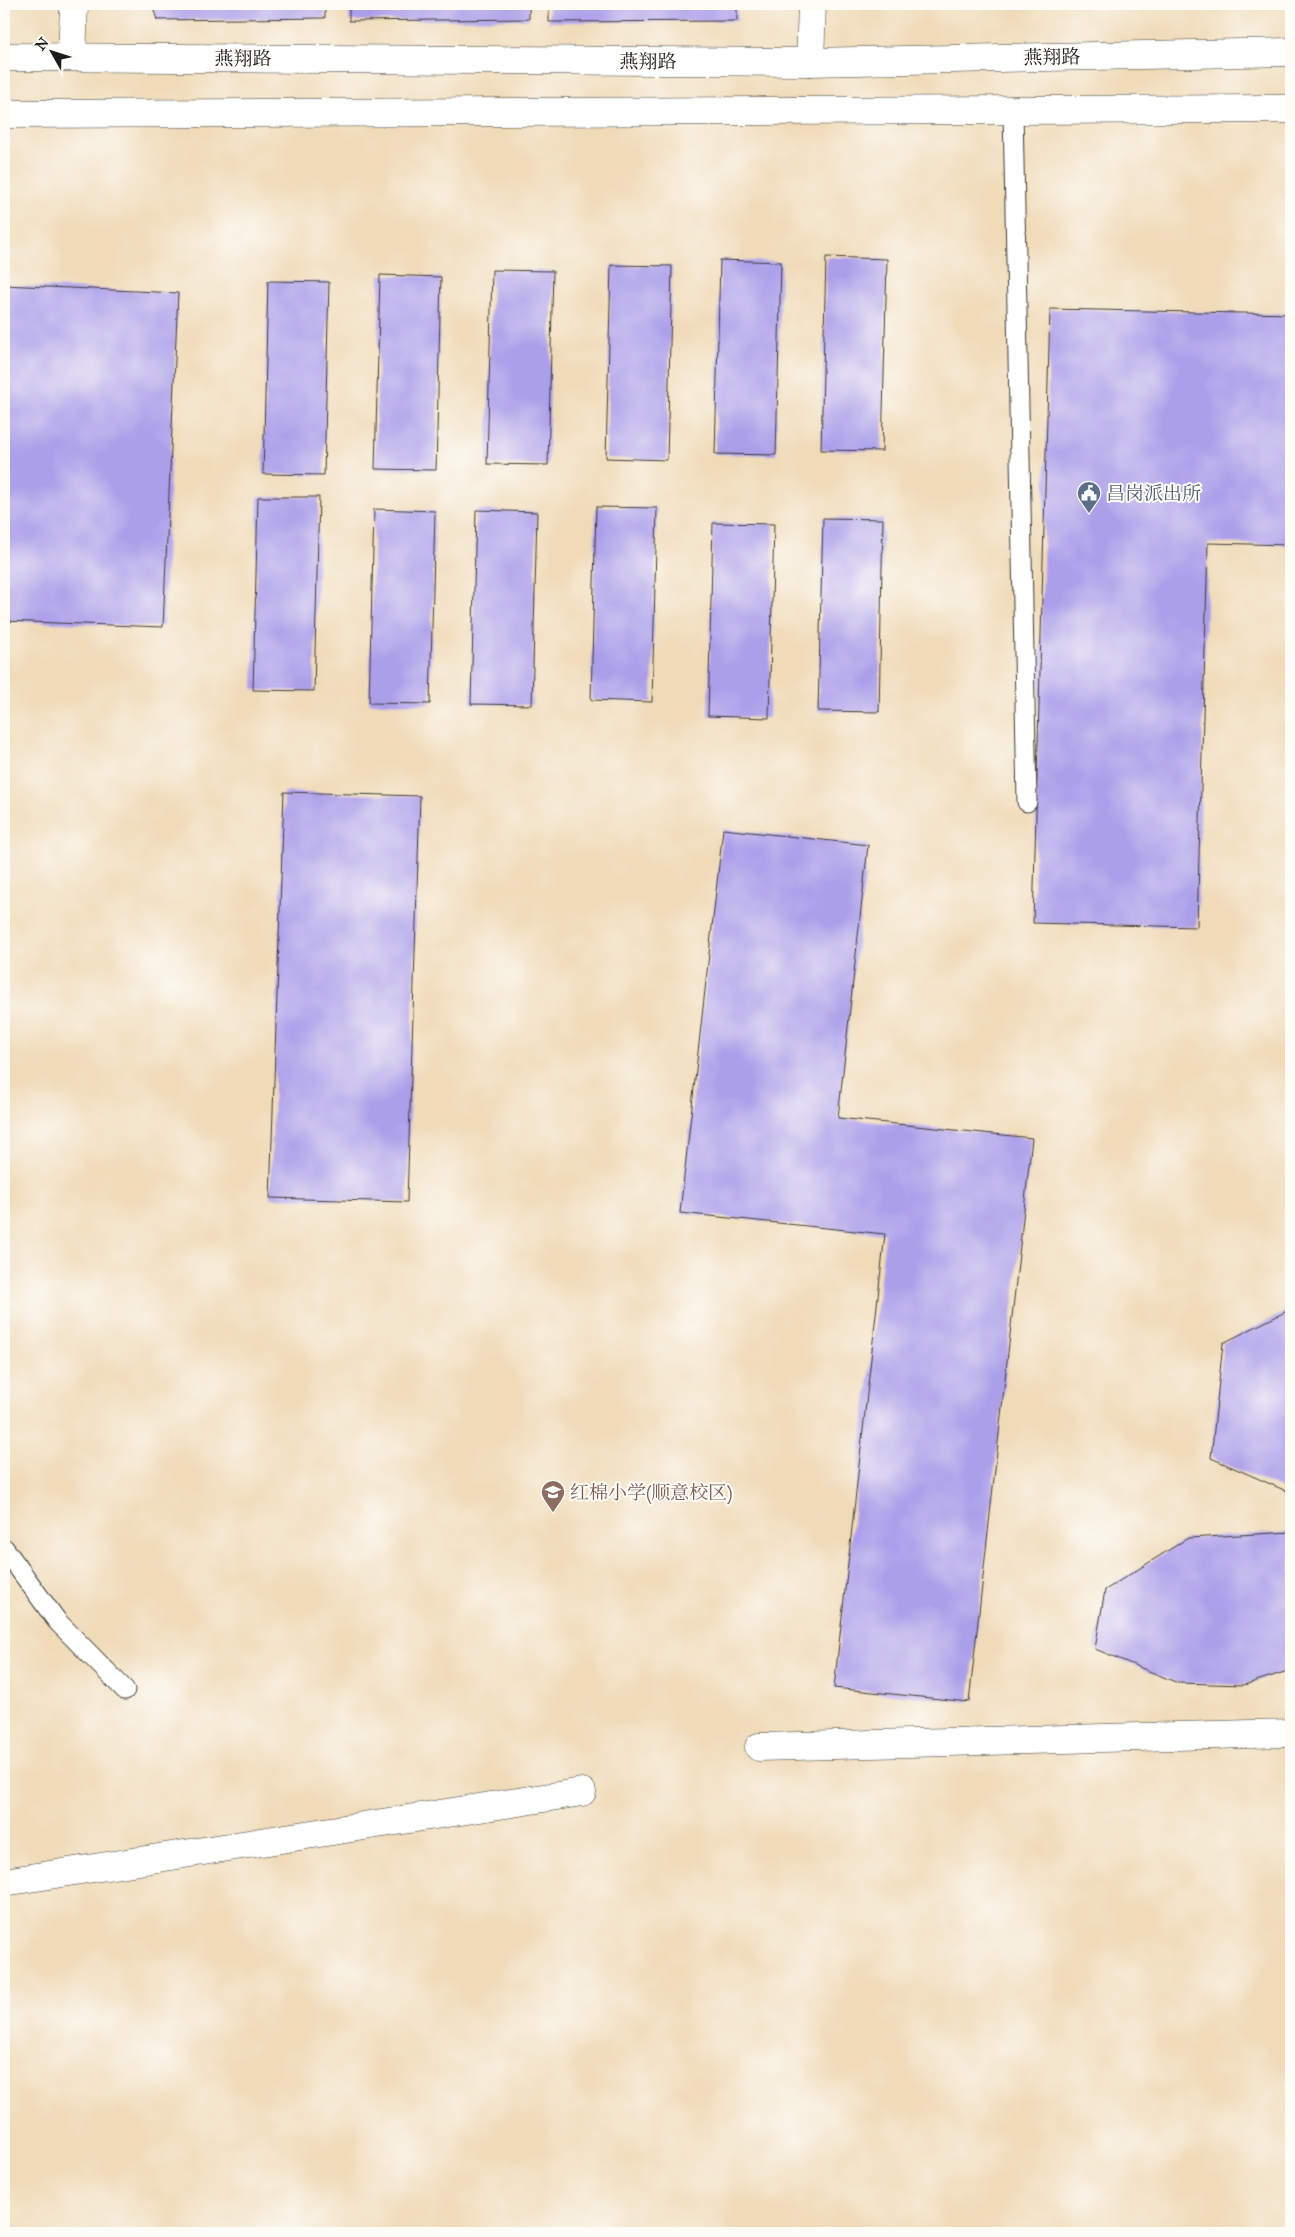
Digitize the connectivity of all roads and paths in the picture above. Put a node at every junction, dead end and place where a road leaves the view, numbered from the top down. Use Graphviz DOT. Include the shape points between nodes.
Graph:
graph roads {
  1 [pos="74,4"];
  2 [pos="812,4"];
  3 [pos="1291,52"];
  4 [pos="4,57"];
  5 [pos="72,57"];
  6 [pos="810,62"];
  7 [pos="1291,110"];
  8 [pos="1013,112"];
  9 [pos="4,114"];
  10 [pos="1026,802"];
  11 [pos="4,1548"];
  12 [pos="126,1690"];
  13 [pos="1291,1733"];
  14 [pos="759,1747"];
  15 [pos="582,1792"];
  16 [pos="4,1882"];
  1 -- 5 [label="main road"];
  2 -- 6 [label="main road"];
  3 -- 6 [label="main road, 燕翔路"];
  4 -- 5 [label="main road, 燕翔路"];
  5 -- 6 [label="main road, 燕翔路"];
  7 -- 8 [label="main road"];
  8 -- 9 [label="main road"];
  8 -- 10 [label="lane"];
  11 -- 12 [label="lane" via="57,1622"];
  13 -- 14 [label="main road"];
  15 -- 16 [label="main road"];
}
